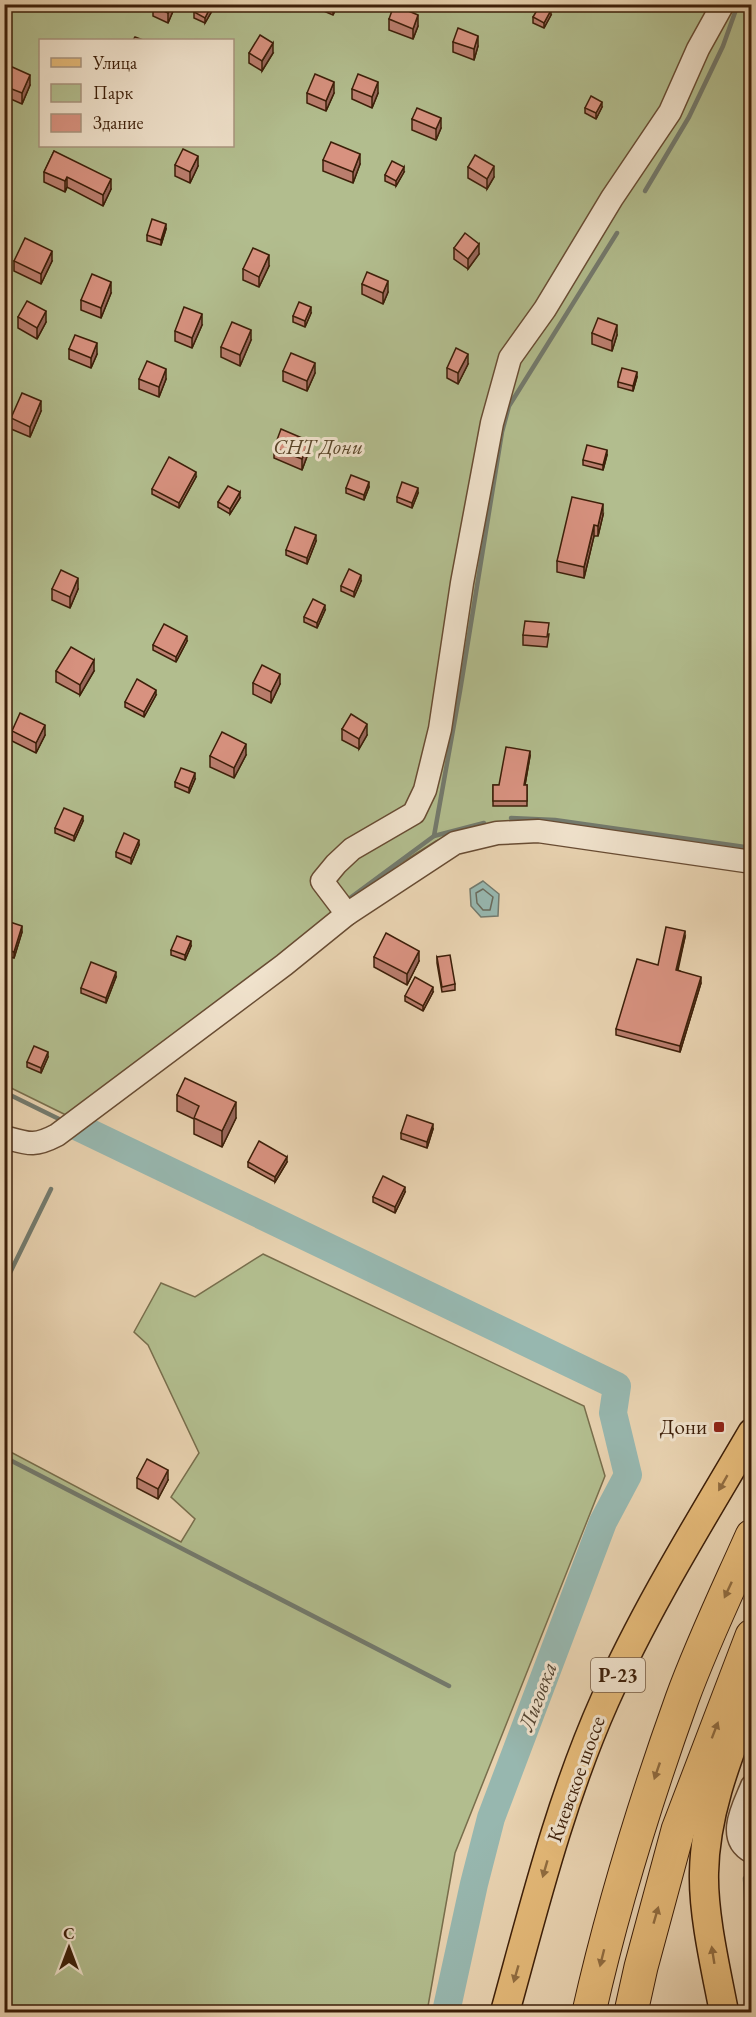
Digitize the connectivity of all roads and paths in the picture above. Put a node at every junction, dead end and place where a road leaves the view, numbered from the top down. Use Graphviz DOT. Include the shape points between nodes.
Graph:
graph roads {
  1 [pos="723,4"];
  2 [pos="752,862"];
  3 [pos="347,914"];
  4 [pos="4,1137"];
  5 [pos="752,1433"];
  6 [pos="752,1536"];
  7 [pos="752,1636"];
  8 [pos="752,1693"];
  9 [pos="752,1786"];
  10 [pos="752,1852"];
  11 [pos="505,2013"];
  12 [pos="589,2013"];
  13 [pos="631,2013"];
  14 [pos="724,2013"];
  1 -- 3 [label="street" via="670,112 510,358 492,423 440,729 425,790 414,813 352,849 322,881"];
  2 -- 3 [label="street" via="538,831 497,832 455,843"];
  3 -- 4 [label="street" via="57,1135 40,1144"];
  5 -- 11 [label="main road, Киевское шоссе / Р-23, one-way" via="605,1700 555,1833"];
  6 -- 12 [label="highway, one-way" via="682,1698 620,1886"];
  13 -- 7 [label="highway, one-way" via="678,1830"];
  14 -- 8 [label="main road, one-way" via="707,1910 706,1837 714,1801"];
  9 -- 10 [label="street" via="737,1826 740,1841"];
}
